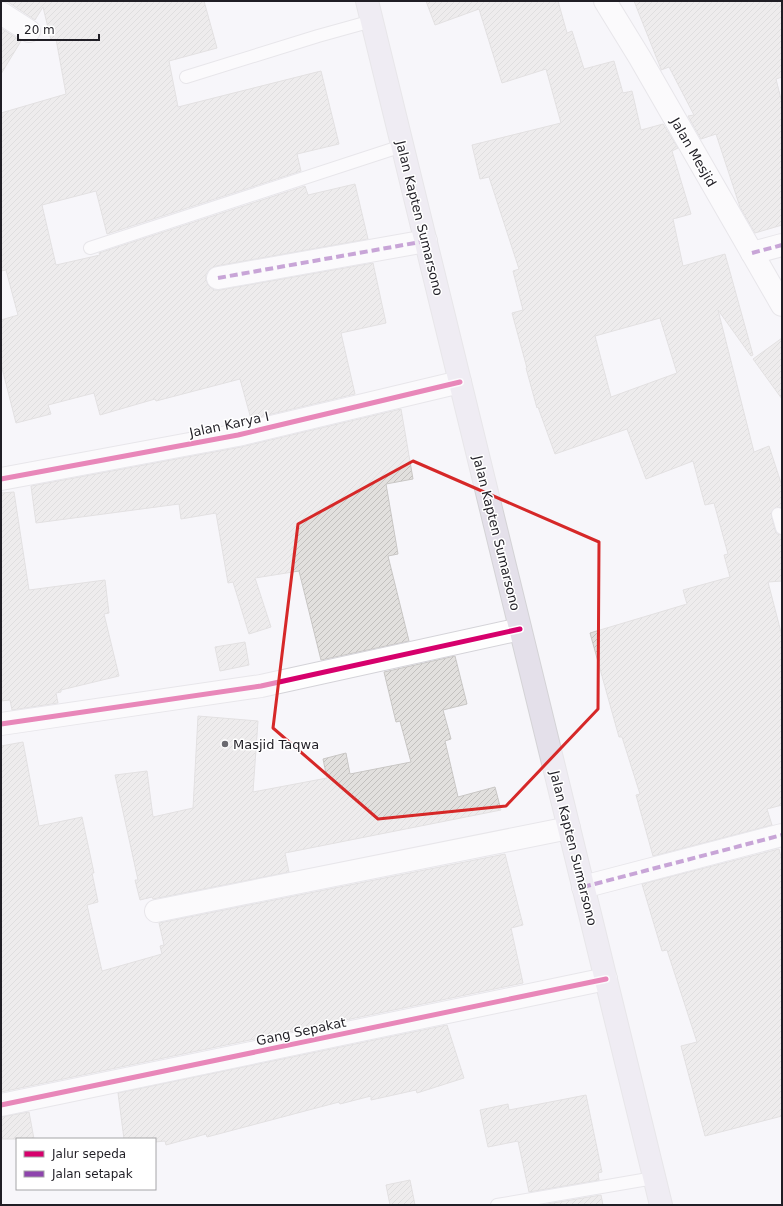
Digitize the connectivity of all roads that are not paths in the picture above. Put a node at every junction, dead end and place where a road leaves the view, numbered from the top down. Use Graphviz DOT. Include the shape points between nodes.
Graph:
graph roads {
  1 [pos="605,1"];
  2 [pos="370,11"];
  3 [pos="1,13"];
  4 [pos="29,31"];
  5 [pos="186,77"];
  6 [pos="402,146"];
  7 [pos="426,241"];
  8 [pos="782,245"];
  9 [pos="90,248"];
  10 [pos="752,253"];
  11 [pos="218,278"];
  12 [pos="782,305"];
  13 [pos="460,382"];
  14 [pos="1,479"];
  15 [pos="778,514"];
  16 [pos="782,528"];
  17 [pos="520,629"];
  18 [pos="1,724"];
  19 [pos="569,828"];
  20 [pos="782,835"];
  21 [pos="583,887"];
  22 [pos="156,911"];
  23 [pos="606,979"];
  24 [pos="1,1105"];
  25 [pos="654,1178"];
  26 [pos="497,1205"];
  27 [pos="661,1205"];
  1 -- 10 [label="street, Jalan Mesjid"];
  2 -- 5 [label="lane" via="318,36"];
  2 -- 6 [label="highway, Jalan Kapten Sumarsono"];
  3 -- 4 [label="street"];
  6 -- 7 [label="highway, Jalan Kapten Sumarsono"];
  6 -- 9 [label="lane"];
  7 -- 11 [label="street"];
  7 -- 13 [label="highway, Jalan Kapten Sumarsono"];
  8 -- 10 [label="street"];
  10 -- 12 [label="street, Jalan Mesjid"];
  13 -- 14 [label="street, Jalan Karya I" via="238,435"];
  13 -- 17 [label="highway, Jalan Kapten Sumarsono"];
  15 -- 16 [label="lane"];
  17 -- 18 [label="street" via="261,686"];
  17 -- 19 [label="highway, Jalan Kapten Sumarsono"];
  19 -- 21 [label="highway, Jalan Kapten Sumarsono"];
  19 -- 22 [label="street"];
  20 -- 21 [label="street"];
  21 -- 23 [label="highway, Jalan Kapten Sumarsono"];
  23 -- 24 [label="street, Gang Sepakat"];
  23 -- 25 [label="highway, Jalan Kapten Sumarsono"];
  25 -- 26 [label="lane"];
  25 -- 27 [label="highway, Jalan Kapten Sumarsono"];
}
